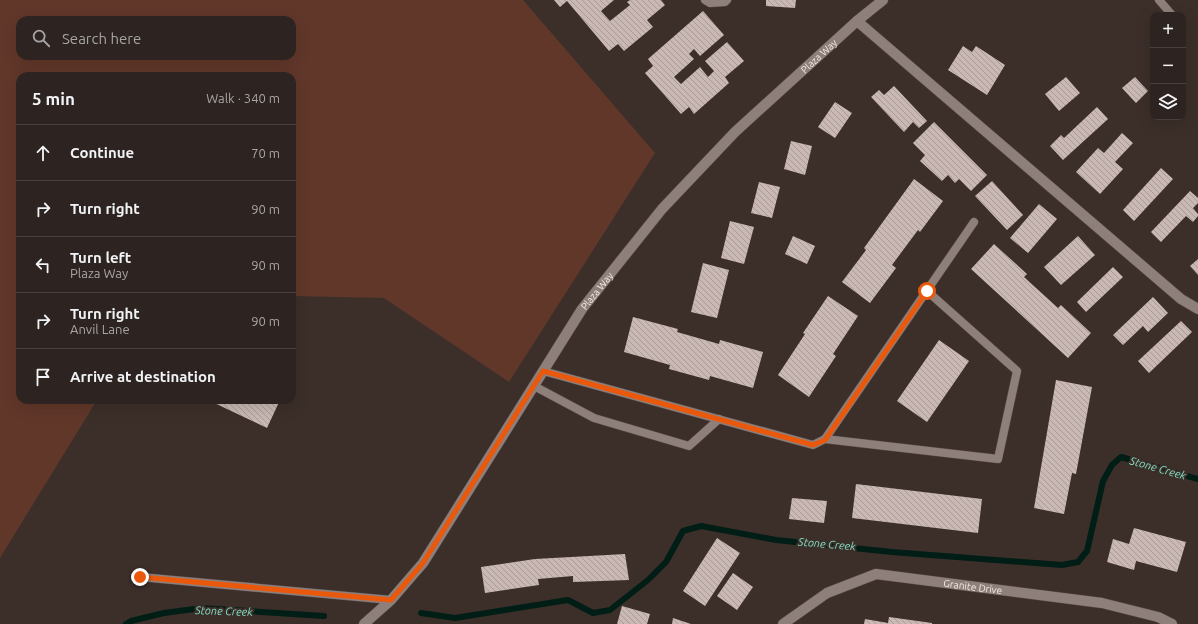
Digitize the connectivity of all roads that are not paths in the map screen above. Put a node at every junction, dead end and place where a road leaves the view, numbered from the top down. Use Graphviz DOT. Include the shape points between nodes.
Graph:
graph roads {
  1 [pos="705,0"];
  2 [pos="727,0"];
  3 [pos="883,0"];
  4 [pos="1159,0"];
  5 [pos="1169,12"];
  6 [pos="857,21"];
  7 [pos="974,222"];
  8 [pos="927,291"];
  9 [pos="1198,309"];
  10 [pos="543,371"];
  11 [pos="534,386"];
  12 [pos="719,419"];
  13 [pos="825,440"];
  14 [pos="140,577"];
  15 [pos="391,600"];
  16 [pos="364,624"];
  17 [pos="783,624"];
  18 [pos="1172,624"];
  1 -- 2 [label="lane" via="710,3"];
  3 -- 6 [label="street, Plaza Way"];
  4 -- 5 [label="lane"];
  6 -- 9 [label="street" via="1181,298"];
  6 -- 10 [label="street, Plaza Way" via="736,132 662,209 582,309"];
  7 -- 8 [label="lane"];
  8 -- 13 [label="lane"];
  8 -- 13 [label="lane" via="1016,371 998,459"];
  10 -- 11 [label="street, Plaza Way"];
  10 -- 12 [label="lane"];
  11 -- 12 [label="lane" via="594,418 689,446"];
  11 -- 15 [label="street, Plaza Way" via="423,563"];
  12 -- 13 [label="lane" via="813,445"];
  14 -- 15 [label="lane"];
  15 -- 16 [label="street, Plaza Way"];
  17 -- 18 [label="street, Granite Drive" via="827,593 876,574 1102,603 1158,617"];
}
